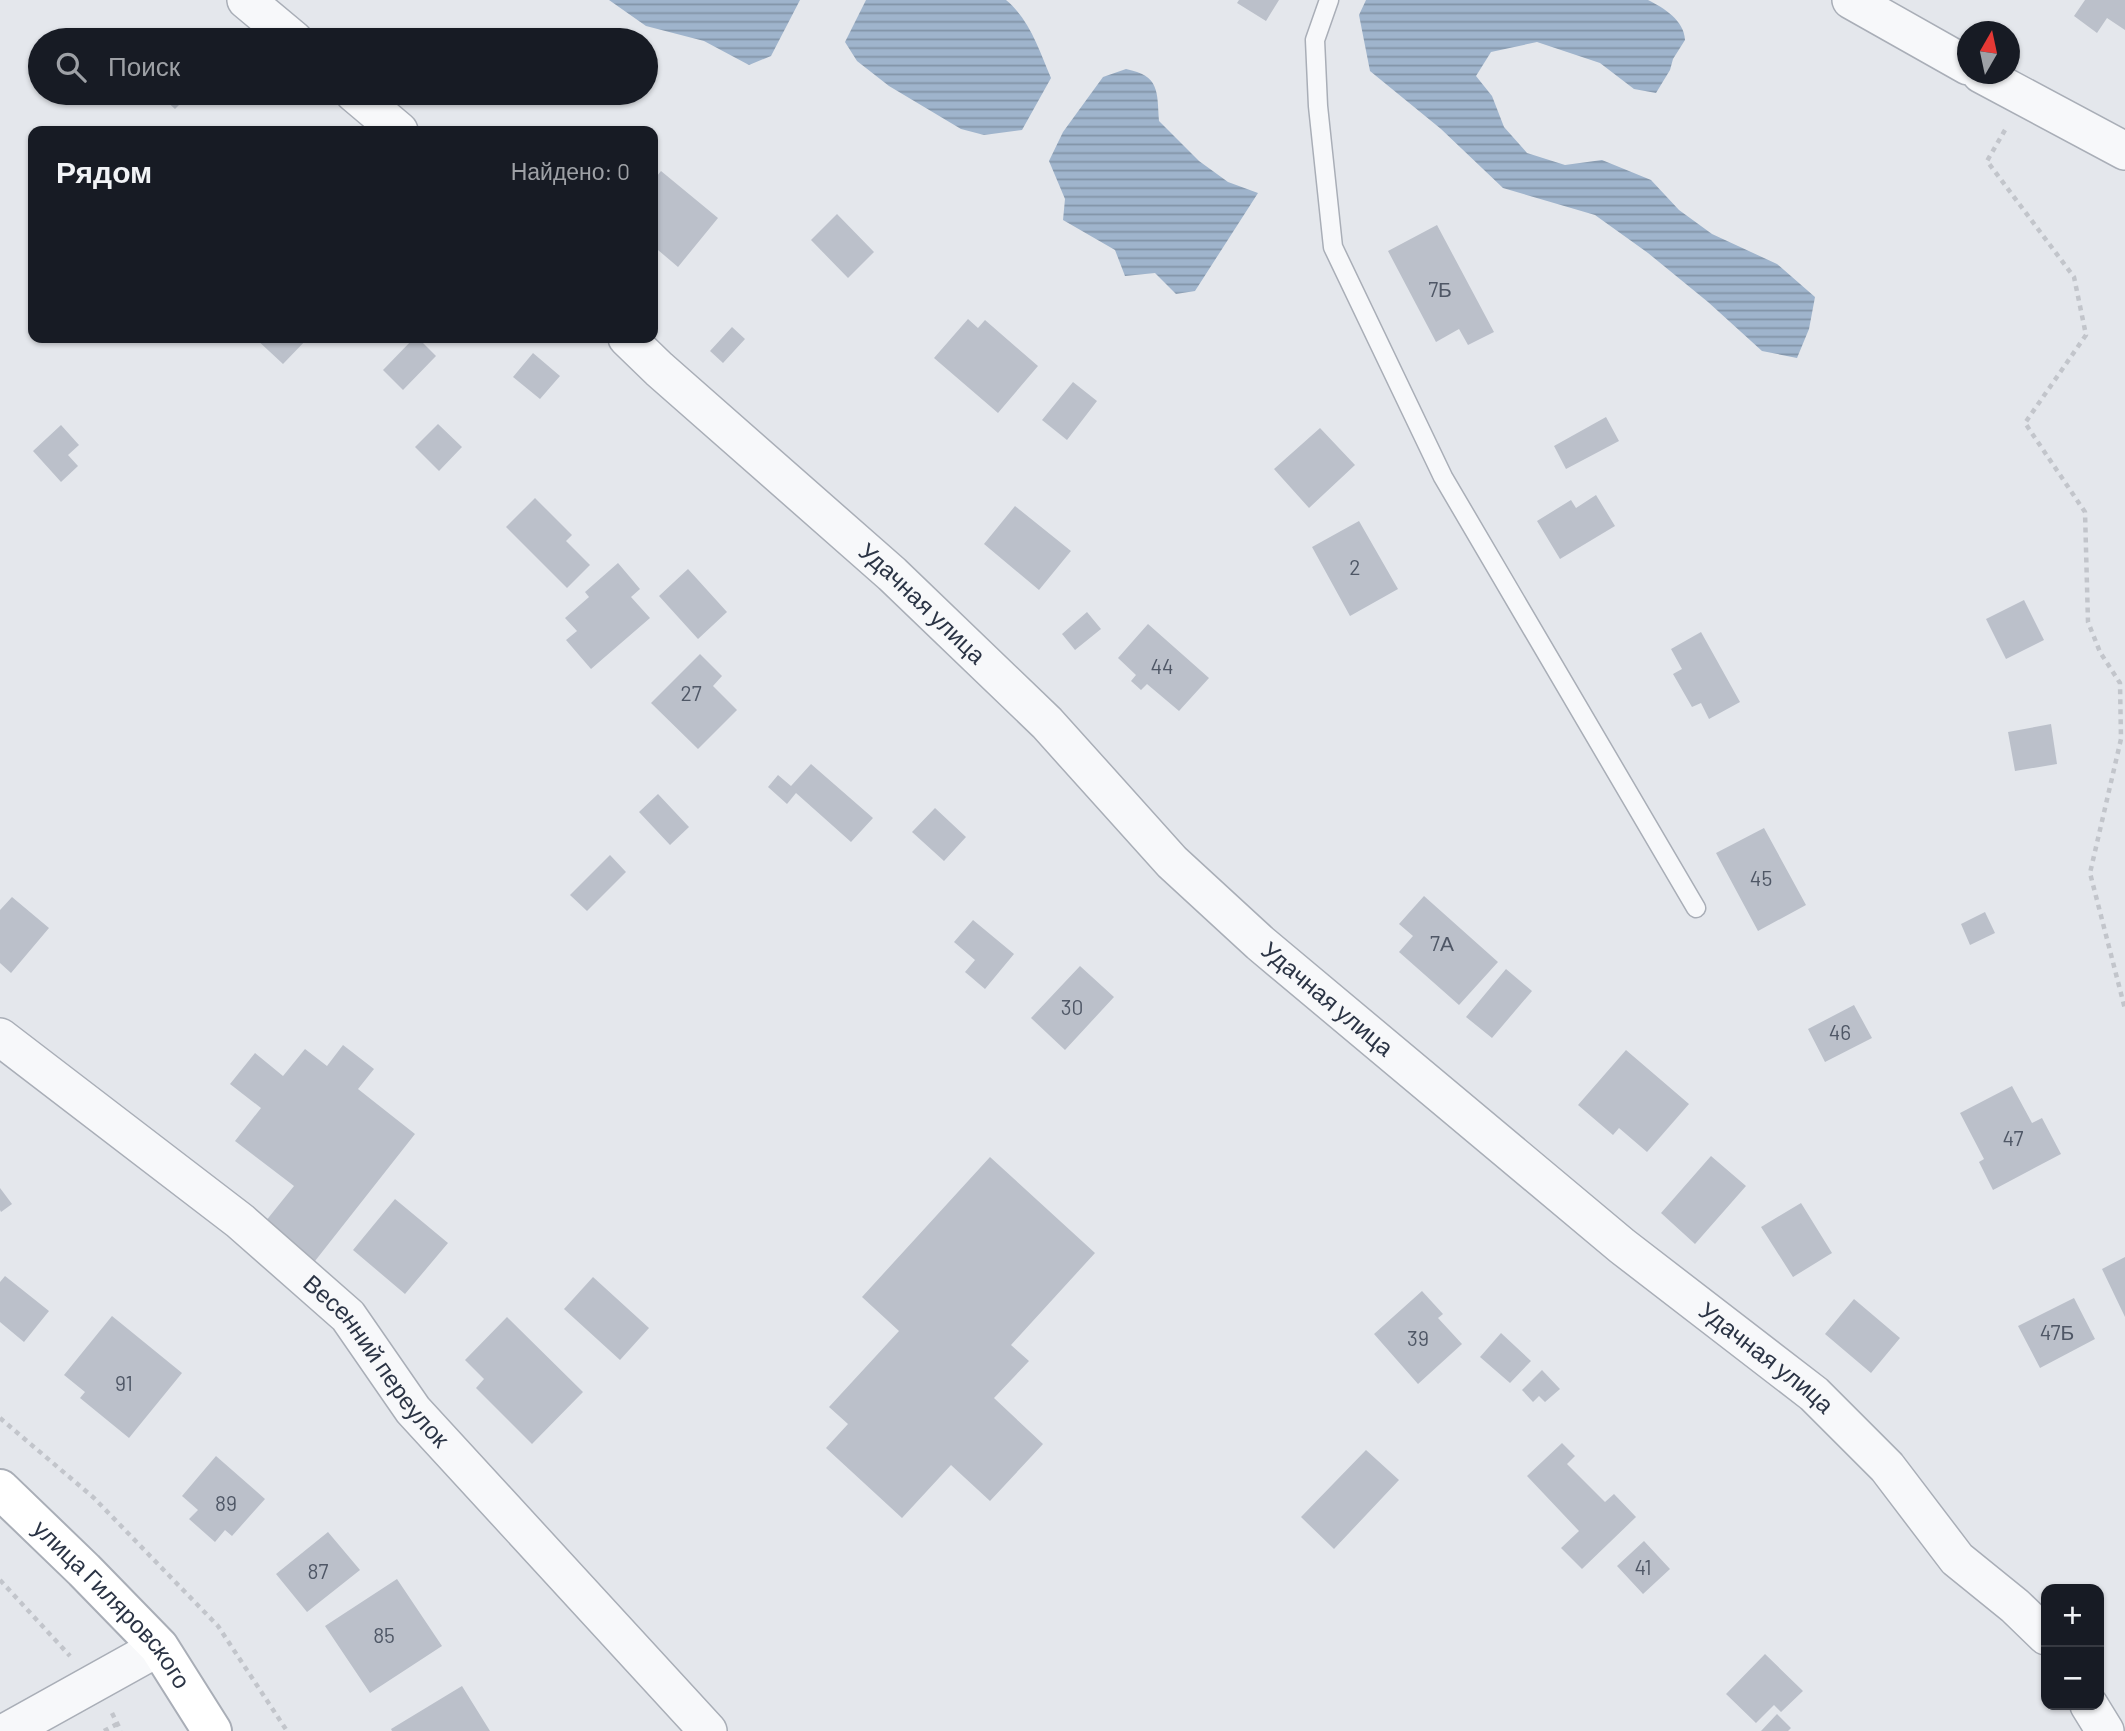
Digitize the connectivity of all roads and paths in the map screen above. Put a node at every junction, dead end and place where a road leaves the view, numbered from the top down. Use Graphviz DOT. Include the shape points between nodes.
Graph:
graph roads {
  1 [pos="246,0"];
  2 [pos="1329,0"];
  3 [pos="1851,0"];
  4 [pos="280,28"];
  5 [pos="1957,60"];
  6 [pos="1999,84"];
  7 [pos="2024,98"];
  8 [pos="368,105"];
  9 [pos="392,126"];
  10 [pos="2125,151"];
  11 [pos="632,343"];
  12 [pos="1696,908"];
  13 [pos="2125,1009"];
  14 [pos="0,1037"];
  15 [pos="0,1418"];
  16 [pos="0,1489"];
  17 [pos="0,1580"];
  18 [pos="2041,1631"];
  19 [pos="159,1647"];
  20 [pos="95,1683"];
  21 [pos="2092,1710"];
  22 [pos="117,1724"];
  23 [pos="8,1731"];
  24 [pos="104,1731"];
  25 [pos="121,1731"];
  26 [pos="212,1731"];
  27 [pos="287,1731"];
  28 [pos="708,1731"];
  29 [pos="2105,1731"];
  1 -- 4 [label="street"];
  2 -- 12 [label="lane" via="1315,40 1333,247 1443,477"];
  3 -- 5 [label="street"];
  6 -- 7 [label="street"];
  7 -- 10 [label="street"];
  7 -- 13 [label="path" via="1987,161 2074,277 2086,335 2025,423 2085,512 2088,622 2120,684 2121,739 2090,873"];
  8 -- 9 [label="street"];
  11 -- 18 [label="street, Удачная улица" via="892,574 1047,723 1172,862 1260,943 1622,1245 1814,1394 1887,1467 1957,1559"];
  14 -- 28 [label="street, Весенний переулок" via="240,1222 348,1316 413,1410"];
  15 -- 27 [label="path" via="94,1498 219,1626"];
  16 -- 19 [label="street, улица Гиляровского"];
  17 -- 20 [label="path"];
  19 -- 20 [label="street"];
  19 -- 26 [label="street, улица Гиляровского"];
  20 -- 22 [label="path"];
  20 -- 23 [label="street"];
  21 -- 29 [label="street"];
  22 -- 24 [label="path"];
  22 -- 25 [label="path"];
}
